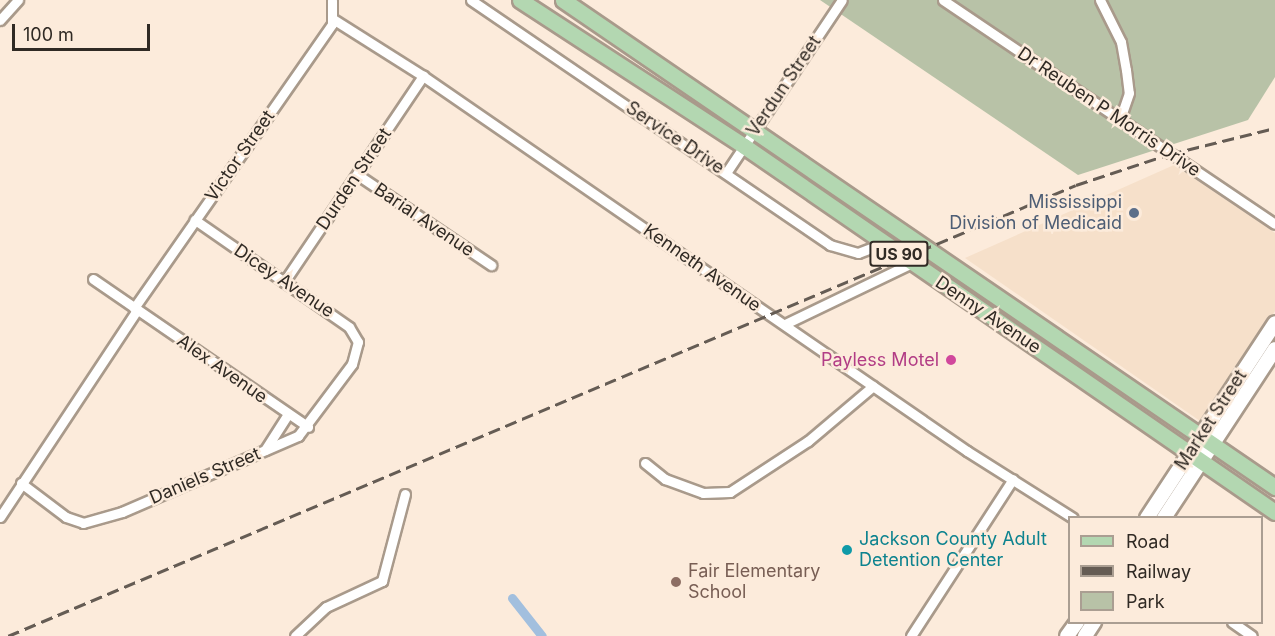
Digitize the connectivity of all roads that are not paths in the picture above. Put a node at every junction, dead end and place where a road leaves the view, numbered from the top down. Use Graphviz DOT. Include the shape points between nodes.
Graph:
graph roads {
  1 [pos="18,0"];
  2 [pos="332,0"];
  3 [pos="471,0"];
  4 [pos="520,0"];
  5 [pos="563,0"];
  6 [pos="843,0"];
  7 [pos="943,0"];
  8 [pos="1100,0"];
  9 [pos="333,19"];
  10 [pos="0,20"];
  11 [pos="423,76"];
  12 [pos="1120,119"];
  13 [pos="755,129"];
  14 [pos="744,146"];
  15 [pos="726,173"];
  16 [pos="358,175"];
  17 [pos="195,220"];
  18 [pos="1275,224"];
  19 [pos="884,243"];
  20 [pos="912,263"];
  21 [pos="491,266"];
  22 [pos="93,279"];
  23 [pos="284,282"];
  24 [pos="136,309"];
  25 [pos="1275,323"];
  26 [pos="785,324"];
  27 [pos="1275,349"];
  28 [pos="357,352"];
  29 [pos="873,386"];
  30 [pos="288,414"];
  31 [pos="308,427"];
  32 [pos="1206,440"];
  33 [pos="264,451"];
  34 [pos="1195,457"];
  35 [pos="645,463"];
  36 [pos="1013,479"];
  37 [pos="21,483"];
  38 [pos="1275,486"];
  39 [pos="405,494"];
  40 [pos="1275,512"];
  41 [pos="1070,516"];
  42 [pos="1149,516"];
  43 [pos="1165,516"];
  44 [pos="0,517"];
  45 [pos="1235,624"];
  46 [pos="295,636"];
  47 [pos="910,636"];
  48 [pos="1252,636"];
  1 -- 10 [label="street"];
  2 -- 9 [label="street"];
  3 -- 15 [label="street, Service Drive"];
  4 -- 14 [label="main road, Denny Avenue / US 90"];
  5 -- 13 [label="main road, Denny Avenue / US 90"];
  6 -- 13 [label="street, Verdun Street"];
  7 -- 12 [label="street, Dr Reuben P Morris Drive"];
  8 -- 12 [label="street" via="1120,42 1126,70 1129,93"];
  9 -- 11 [label="street, Kenneth Avenue"];
  9 -- 17 [label="street, Victor Street"];
  11 -- 16 [label="street, Durden Street"];
  11 -- 26 [label="street, Kenneth Avenue"];
  12 -- 18 [label="street, Dr Reuben P Morris Drive"];
  13 -- 14 [label="street, Verdun Street"];
  13 -- 32 [label="main road, Denny Avenue / US 90"];
  14 -- 15 [label="street, Verdun Street"];
  14 -- 19 [label="main road, Denny Avenue / US 90"];
  15 -- 19 [label="street, Service Drive" via="838,249 868,251"];
  16 -- 21 [label="street, Barial Avenue"];
  16 -- 23 [label="street, Durden Street"];
  17 -- 23 [label="street, Dicey Avenue"];
  17 -- 24 [label="street, Victor Street"];
  19 -- 20 [label="main road, Denny Avenue / US 90"];
  20 -- 26 [label="street"];
  20 -- 34 [label="main road, Denny Avenue / US 90"];
  22 -- 24 [label="street, Alex Avenue"];
  23 -- 28 [label="street, Dicey Avenue" via="349,327 358,342"];
  24 -- 30 [label="street, Alex Avenue"];
  24 -- 37 [label="street, Victor Street"];
  25 -- 32 [label="main road, Market Street"];
  26 -- 29 [label="street, Kenneth Avenue"];
  27 -- 32 [label="main road, Market Street"];
  28 -- 31 [label="street, Daniels Street"];
  29 -- 35 [label="street" via="808,441 730,492 703,493 664,479"];
  29 -- 36 [label="street, Kenneth Avenue"];
  30 -- 31 [label="street, Alex Avenue"];
  30 -- 33 [label="street"];
  31 -- 33 [label="street, Daniels Street" via="298,436"];
  32 -- 34 [label="main road, Market Street"];
  32 -- 38 [label="main road, Denny Avenue / US 90"];
  33 -- 37 [label="street, Daniels Street" via="122,512 83,523 66,517"];
  34 -- 40 [label="main road, Denny Avenue / US 90"];
  34 -- 42 [label="main road, Market Street"];
  34 -- 43 [label="main road, Market Street"];
  36 -- 41 [label="street, Kenneth Avenue"];
  36 -- 47 [label="street"];
  37 -- 44 [label="street, Victor Street"];
  39 -- 46 [label="street" via="382,581 326,607"];
  45 -- 48 [label="street"];
}
